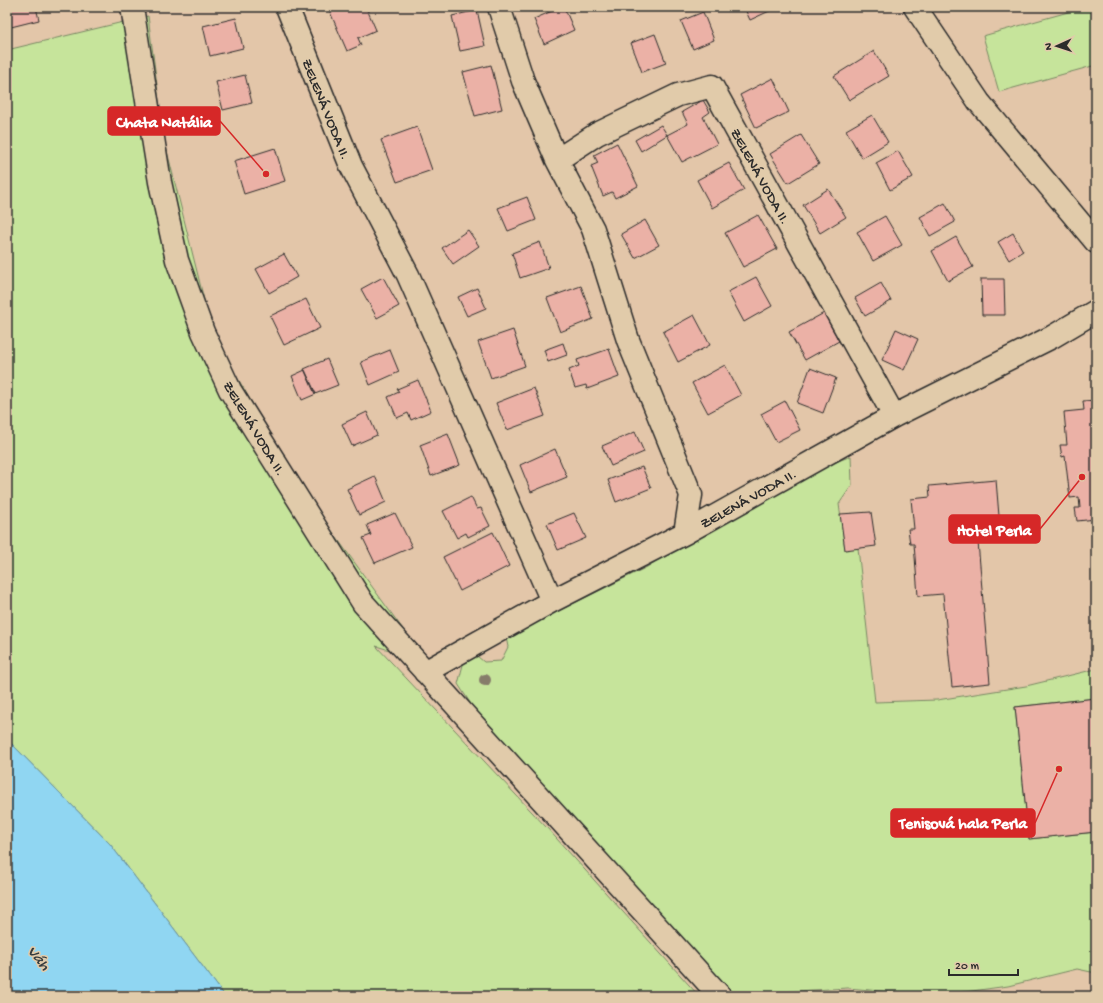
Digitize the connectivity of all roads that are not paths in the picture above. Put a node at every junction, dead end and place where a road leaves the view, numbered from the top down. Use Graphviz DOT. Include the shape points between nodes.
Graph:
graph roads {
  1 [pos="132,7"];
  2 [pos="287,7"];
  3 [pos="499,7"];
  4 [pos="915,7"];
  5 [pos="557,160"];
  6 [pos="1096,242"];
  7 [pos="1096,312"];
  8 [pos="894,416"];
  9 [pos="690,495"];
  10 [pos="724,511"];
  11 [pos="685,533"];
  12 [pos="552,601"];
  13 [pos="425,672"];
  14 [pos="720,996"];
  1 -- 13 [label="street, ZELENÁ VODA II." via="177,260 203,332 230,390 363,603"];
  2 -- 12 [label="street, ZELENÁ VODA II." via="351,166 408,275"];
  3 -- 5 [label="street, ZELENÁ VODA II." via="523,81"];
  4 -- 6 [label="street" via="979,102"];
  5 -- 8 [label="street, ZELENÁ VODA II." via="597,134 672,98 712,86"];
  5 -- 9 [label="street, ZELENÁ VODA II." via="592,229 628,340"];
  7 -- 8 [label="street, ZELENÁ VODA II." via="1052,337"];
  8 -- 10 [label="street, ZELENÁ VODA II."];
  9 -- 10 [label="street"];
  9 -- 11 [label="street, ZELENÁ VODA II."];
  10 -- 11 [label="street, ZELENÁ VODA II."];
  11 -- 12 [label="street, ZELENÁ VODA II."];
  12 -- 13 [label="street, ZELENÁ VODA II."];
  13 -- 14 [label="street"];
}
